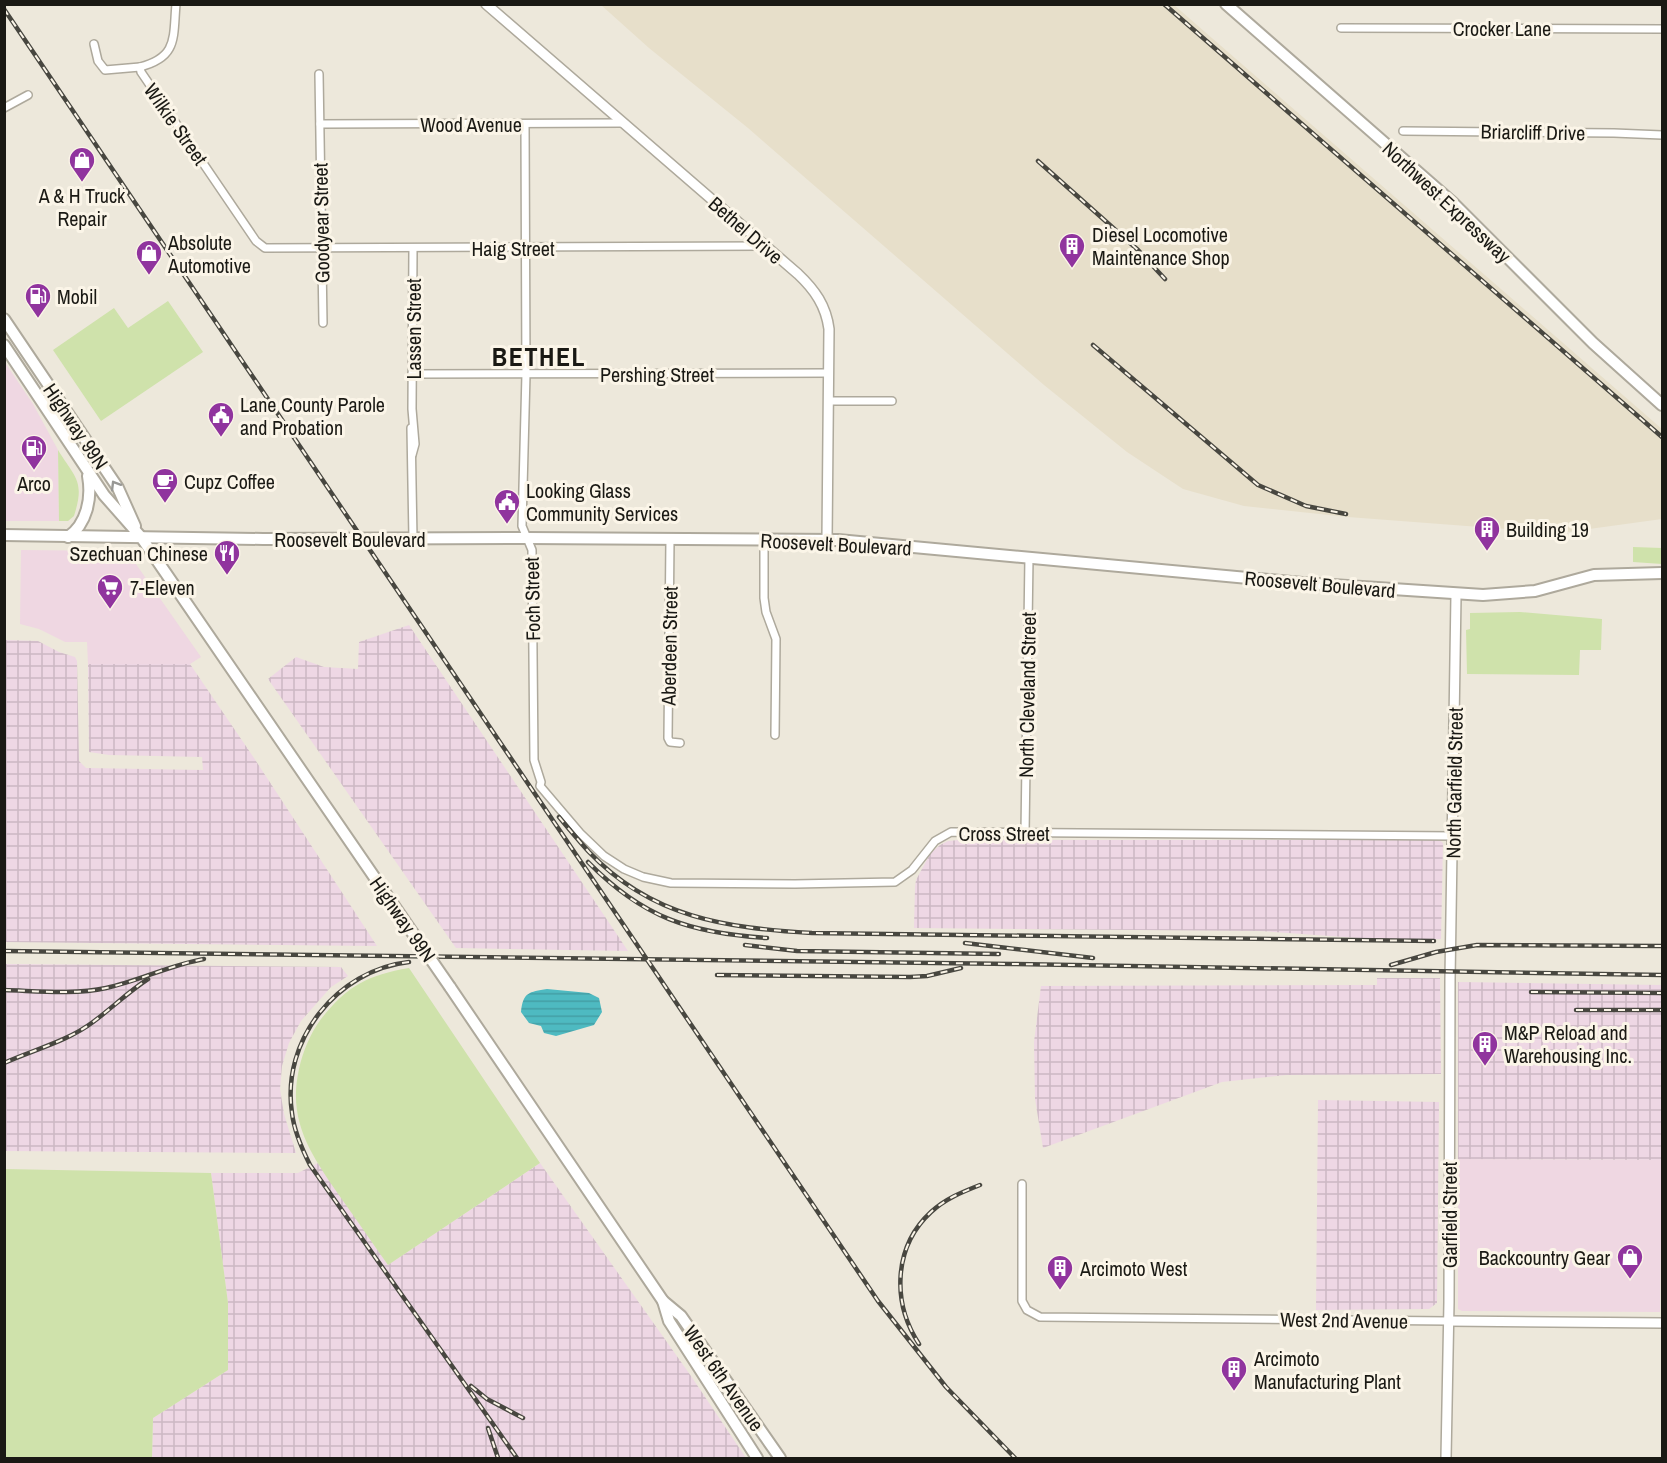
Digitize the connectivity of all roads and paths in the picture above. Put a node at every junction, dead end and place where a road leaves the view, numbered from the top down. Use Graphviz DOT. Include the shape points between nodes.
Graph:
graph roads {
  1 [pos="176,4"];
  2 [pos="486,4"];
  3 [pos="1226,4"];
  4 [pos="1341,28"];
  5 [pos="1662,29"];
  6 [pos="94,44"];
  7 [pos="140,67"];
  8 [pos="319,74"];
  9 [pos="28,94"];
  10 [pos="4,108"];
  11 [pos="622,123"];
  12 [pos="320,124"];
  13 [pos="525,124"];
  14 [pos="1403,131"];
  15 [pos="1662,135"];
  16 [pos="765,246"];
  17 [pos="262,247"];
  18 [pos="322,248"];
  19 [pos="525,248"];
  20 [pos="413,249"];
  21 [pos="4,319"];
  22 [pos="323,323"];
  23 [pos="4,345"];
  24 [pos="829,373"];
  25 [pos="412,374"];
  26 [pos="526,374"];
  27 [pos="829,401"];
  28 [pos="892,401"];
  29 [pos="1662,405"];
  30 [pos="86,467"];
  31 [pos="4,536"];
  32 [pos="68,537"];
  33 [pos="141,537"];
  34 [pos="527,538"];
  35 [pos="413,539"];
  36 [pos="670,539"];
  37 [pos="764,540"];
  38 [pos="826,540"];
  39 [pos="1029,557"];
  40 [pos="1662,573"];
  41 [pos="1456,595"];
  42 [pos="775,735"];
  43 [pos="681,742"];
  44 [pos="540,786"];
  45 [pos="1025,833"];
  46 [pos="1453,836"];
  47 [pos="1450,971"];
  48 [pos="1022,1184"];
  49 [pos="663,1301"];
  50 [pos="1448,1321"];
  51 [pos="1662,1323"];
  52 [pos="757,1458"];
  53 [pos="780,1458"];
  54 [pos="1446,1458"];
  1 -- 7 [label="street, Wilkie Street" via="167,54"];
  2 -- 11 [label="street, Bethel Drive"];
  3 -- 29 [label="main road, Northwest Expressway" via="1452,202 1593,343"];
  4 -- 5 [label="street, Crocker Lane"];
  6 -- 7 [label="street" via="105,70"];
  7 -- 17 [label="street, Wilkie Street" via="143,77"];
  8 -- 12 [label="street, Goodyear Street"];
  9 -- 10 [label="street"];
  11 -- 13 [label="street, Wood Avenue"];
  11 -- 16 [label="street, Bethel Drive"];
  12 -- 13 [label="street, Wood Avenue"];
  12 -- 18 [label="street, Goodyear Street"];
  13 -- 19 [label="street, Foch Street"];
  14 -- 15 [label="street, Briarcliff Drive"];
  16 -- 19 [label="street, Haig Street"];
  16 -- 24 [label="street, Bethel Drive" via="808,284 822,302 829,329"];
  17 -- 18 [label="street, Haig Street"];
  18 -- 20 [label="street, Haig Street"];
  18 -- 22 [label="street, Goodyear Street"];
  19 -- 20 [label="street, Haig Street"];
  19 -- 26 [label="street, Foch Street"];
  20 -- 25 [label="street, Lassen Street"];
  33 -- 21 [label="main road, Highway 99N, one-way" via="118,488"];
  23 -- 30 [label="main road, Highway 99N"];
  24 -- 26 [label="street, Pershing Street"];
  24 -- 27 [label="street, Bethel Drive"];
  25 -- 26 [label="street, Pershing Street"];
  25 -- 35 [label="street, Lassen Street" via="409,442"];
  26 -- 34 [label="street, Foch Street" via="522,526"];
  27 -- 28 [label="street"];
  27 -- 38 [label="street, Bethel Drive"];
  30 -- 32 [label="main road" via="89,498 82,524"];
  30 -- 33 [label="main road, Highway 99N" via="104,495"];
  31 -- 32 [label="main road, Roosevelt Boulevard"];
  32 -- 33 [label="main road, Roosevelt Boulevard"];
  33 -- 35 [label="main road, Roosevelt Boulevard"];
  33 -- 49 [label="main road, Highway 99N, bridge"];
  34 -- 35 [label="main road, Roosevelt Boulevard"];
  34 -- 36 [label="main road, Roosevelt Boulevard"];
  34 -- 44 [label="street, Foch Street" via="532,550 534,760"];
  36 -- 37 [label="main road, Roosevelt Boulevard"];
  36 -- 43 [label="street, Aberdeen Street" via="668,738 670,742"];
  37 -- 38 [label="main road, Roosevelt Boulevard"];
  37 -- 42 [label="street" via="764,598 776,639"];
  38 -- 39 [label="main road, Roosevelt Boulevard"];
  39 -- 41 [label="main road, Roosevelt Boulevard"];
  39 -- 45 [label="street, North Cleveland Street"];
  40 -- 41 [label="main road, Roosevelt Boulevard" via="1594,575 1508,595"];
  41 -- 46 [label="street, North Garfield Street"];
  44 -- 45 [label="street, Cross Street" via="604,856 643,877 671,883 895,882 912,870 935,841 951,832"];
  45 -- 46 [label="street, Cross Street"];
  46 -- 47 [label="street, North Garfield Street"];
  47 -- 50 [label="street, Garfield Street"];
  48 -- 50 [label="street, West 2nd Avenue" via="1022,1301 1027,1310 1040,1317"];
  49 -- 52 [label="main road" via="669,1321"];
  49 -- 53 [label="main road, West 6th Avenue" via="681,1316"];
  50 -- 51 [label="street, West 2nd Avenue"];
  50 -- 54 [label="street, Garfield Street"];
}
